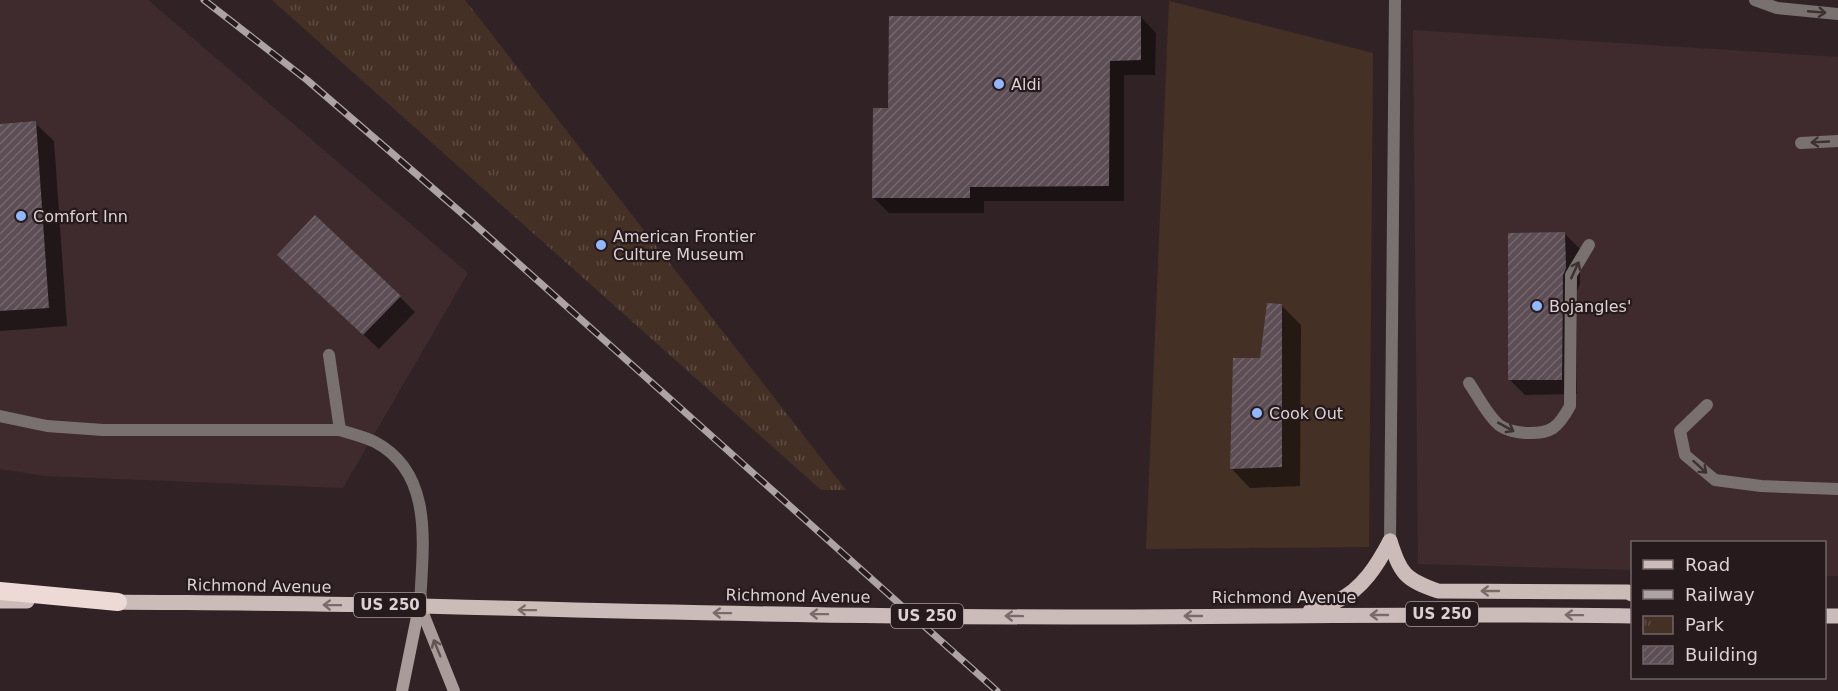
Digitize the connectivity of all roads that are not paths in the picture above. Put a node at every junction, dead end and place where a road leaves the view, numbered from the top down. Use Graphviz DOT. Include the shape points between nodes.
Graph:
graph roads {
  1 [pos="1395,0"];
  2 [pos="1755,0"];
  3 [pos="1838,14"];
  4 [pos="1838,141"];
  5 [pos="1801,143"];
  6 [pos="1589,245"];
  7 [pos="329,355"];
  8 [pos="1469,383"];
  9 [pos="1707,405"];
  10 [pos="0,416"];
  11 [pos="340,430"];
  12 [pos="1838,489"];
  13 [pos="1390,541"];
  14 [pos="0,591"];
  15 [pos="1631,594"];
  16 [pos="0,601"];
  17 [pos="118,602"];
  18 [pos="420,606"];
  19 [pos="1295,615"];
  20 [pos="1631,616"];
  21 [pos="402,691"];
  22 [pos="454,691"];
  1 -- 13 [label="street"];
  2 -- 3 [label="street, one-way" via="1777,9"];
  4 -- 5 [label="street, one-way"];
  8 -- 6 [label="street, one-way" via="1500,425 1514,432 1542,434 1562,420 1570,406 1571,274"];
  7 -- 11 [label="street"];
  9 -- 12 [label="street, one-way" via="1680,431 1686,454 1715,480"];
  10 -- 11 [label="street" via="47,426 103,430"];
  11 -- 18 [label="street" via="384,448 404,467 414,486 423,530"];
  15 -- 13 [label="main road, one-way" via="1438,591 1417,584 1404,574"];
  13 -- 19 [label="main road" via="1354,591 1339,601"];
  14 -- 17 [label="highway"];
  16 -- 17 [label="main road, Richmond Avenue / US 250"];
  18 -- 17 [label="main road, Richmond Avenue / US 250, one-way"];
  19 -- 18 [label="main road, Richmond Avenue / US 250, one-way" via="781,614"];
  18 -- 21 [label="street"];
  22 -- 18 [label="street, one-way"];
  20 -- 19 [label="main road, Richmond Avenue / US 250, one-way"];
}
